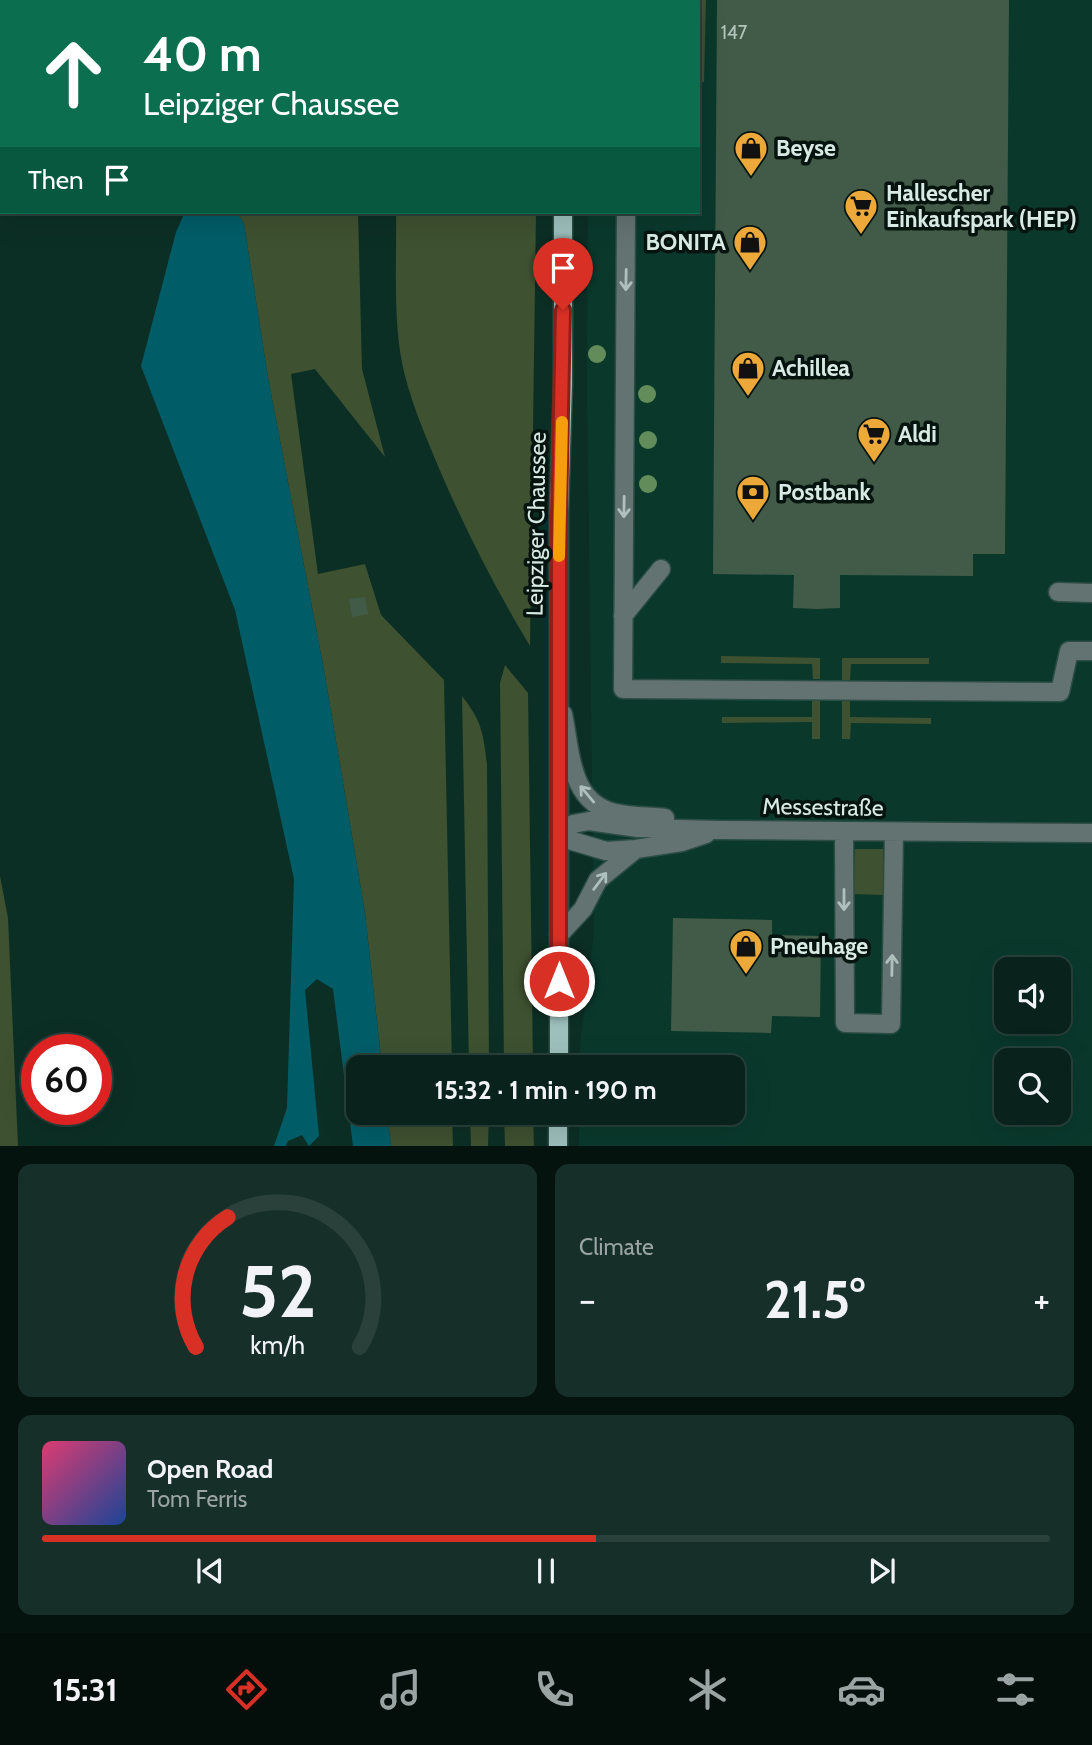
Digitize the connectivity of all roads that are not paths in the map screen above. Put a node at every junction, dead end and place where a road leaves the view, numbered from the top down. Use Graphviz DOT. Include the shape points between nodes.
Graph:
graph roads {
  1 [pos="563,214"];
  2 [pos="626,214"];
  3 [pos="661,569"];
  4 [pos="1058,593"];
  5 [pos="1092,593"];
  6 [pos="623,616"];
  7 [pos="1092,651"];
  8 [pos="559,693"];
  9 [pos="720,830"];
  10 [pos="844,832"];
  11 [pos="894,832"];
  12 [pos="1092,832"];
  13 [pos="559,836"];
  14 [pos="636,849"];
  15 [pos="559,935"];
  16 [pos="559,1055"];
  17 [pos="558,1125"];
  18 [pos="558,1146"];
  1 -- 8 [label="main road, Leipziger Chaussee"];
  2 -- 6 [label="street, one-way"];
  3 -- 6 [label="street"];
  4 -- 5 [label="street"];
  6 -- 7 [label="street" via="623,689 1060,692 1069,651"];
  9 -- 8 [label="street, one-way" via="681,819 616,813 589,800 571,765"];
  8 -- 13 [label="main road, Leipziger Chaussee"];
  9 -- 10 [label="street, Messestraße"];
  9 -- 13 [label="street, Messestraße" via="638,828 589,821 573,824"];
  9 -- 14 [label="street"];
  10 -- 11 [label="street, Messestraße"];
  10 -- 11 [label="street, one-way" via="845,1023 879,1024 891,1024"];
  11 -- 12 [label="street, Messestraße"];
  13 -- 14 [label="street" via="606,850"];
  13 -- 15 [label="main road, Leipziger Chaussee"];
  15 -- 14 [label="street, one-way" via="583,909 598,880"];
  15 -- 16 [label="main road, Leipziger Chaussee"];
  17 -- 18 [label="main road"];
}
